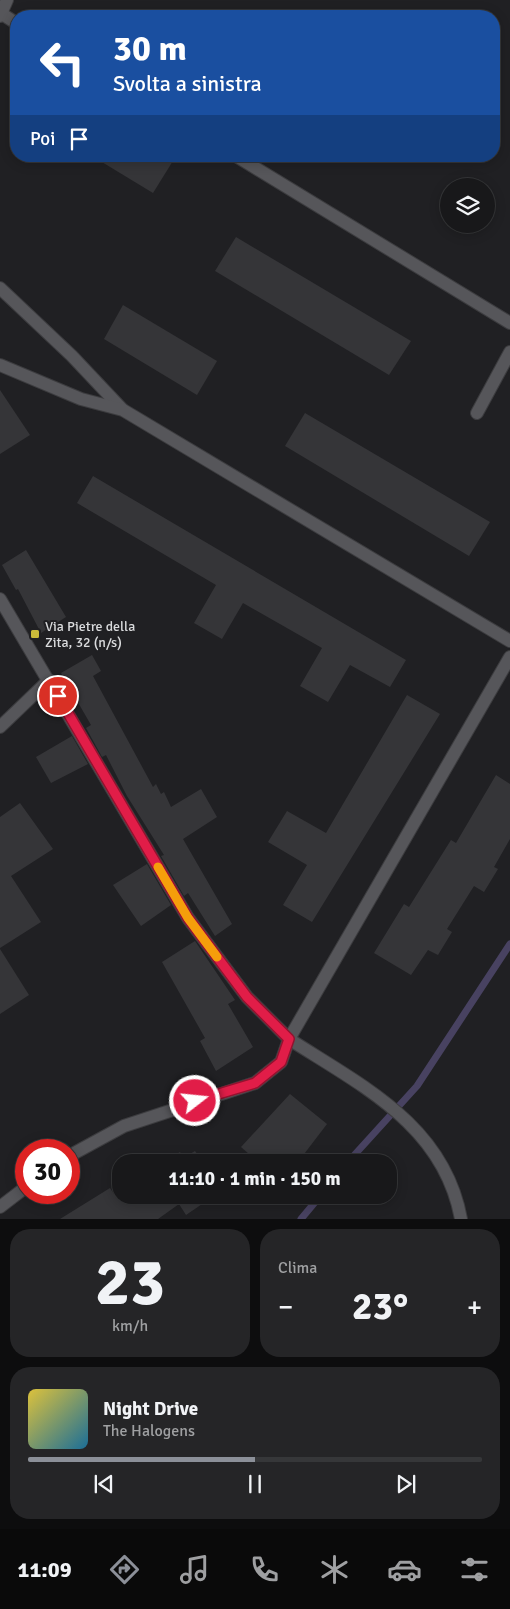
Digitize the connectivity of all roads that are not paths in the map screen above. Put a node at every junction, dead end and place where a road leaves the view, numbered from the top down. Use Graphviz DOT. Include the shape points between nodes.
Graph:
graph roads {
  1 [pos="7,0"];
  2 [pos="1,15"];
  3 [pos="246,162"];
  4 [pos="0,288"];
  5 [pos="510,323"];
  6 [pos="510,352"];
  7 [pos="0,365"];
  8 [pos="123,410"];
  9 [pos="477,413"];
  10 [pos="0,599"];
  11 [pos="510,641"];
  12 [pos="510,657"];
  13 [pos="49,680"];
  14 [pos="0,727"];
  15 [pos="289,1039"];
  16 [pos="80,1150"];
  17 [pos="15,1195"];
  18 [pos="0,1207"];
  19 [pos="461,1219"];
  1 -- 2 [label="street"];
  3 -- 5 [label="street"];
  4 -- 8 [label="street"];
  6 -- 9 [label="street"];
  7 -- 8 [label="street" via="81,399"];
  8 -- 11 [label="street"];
  10 -- 13 [label="street"];
  12 -- 15 [label="street"];
  13 -- 14 [label="street"];
  13 -- 15 [label="street" via="188,918 247,997"];
  15 -- 16 [label="street" via="281,1062 255,1083 124,1126"];
  15 -- 19 [label="street" via="408,1120 441,1160"];
  17 -- 18 [label="street"];
}
